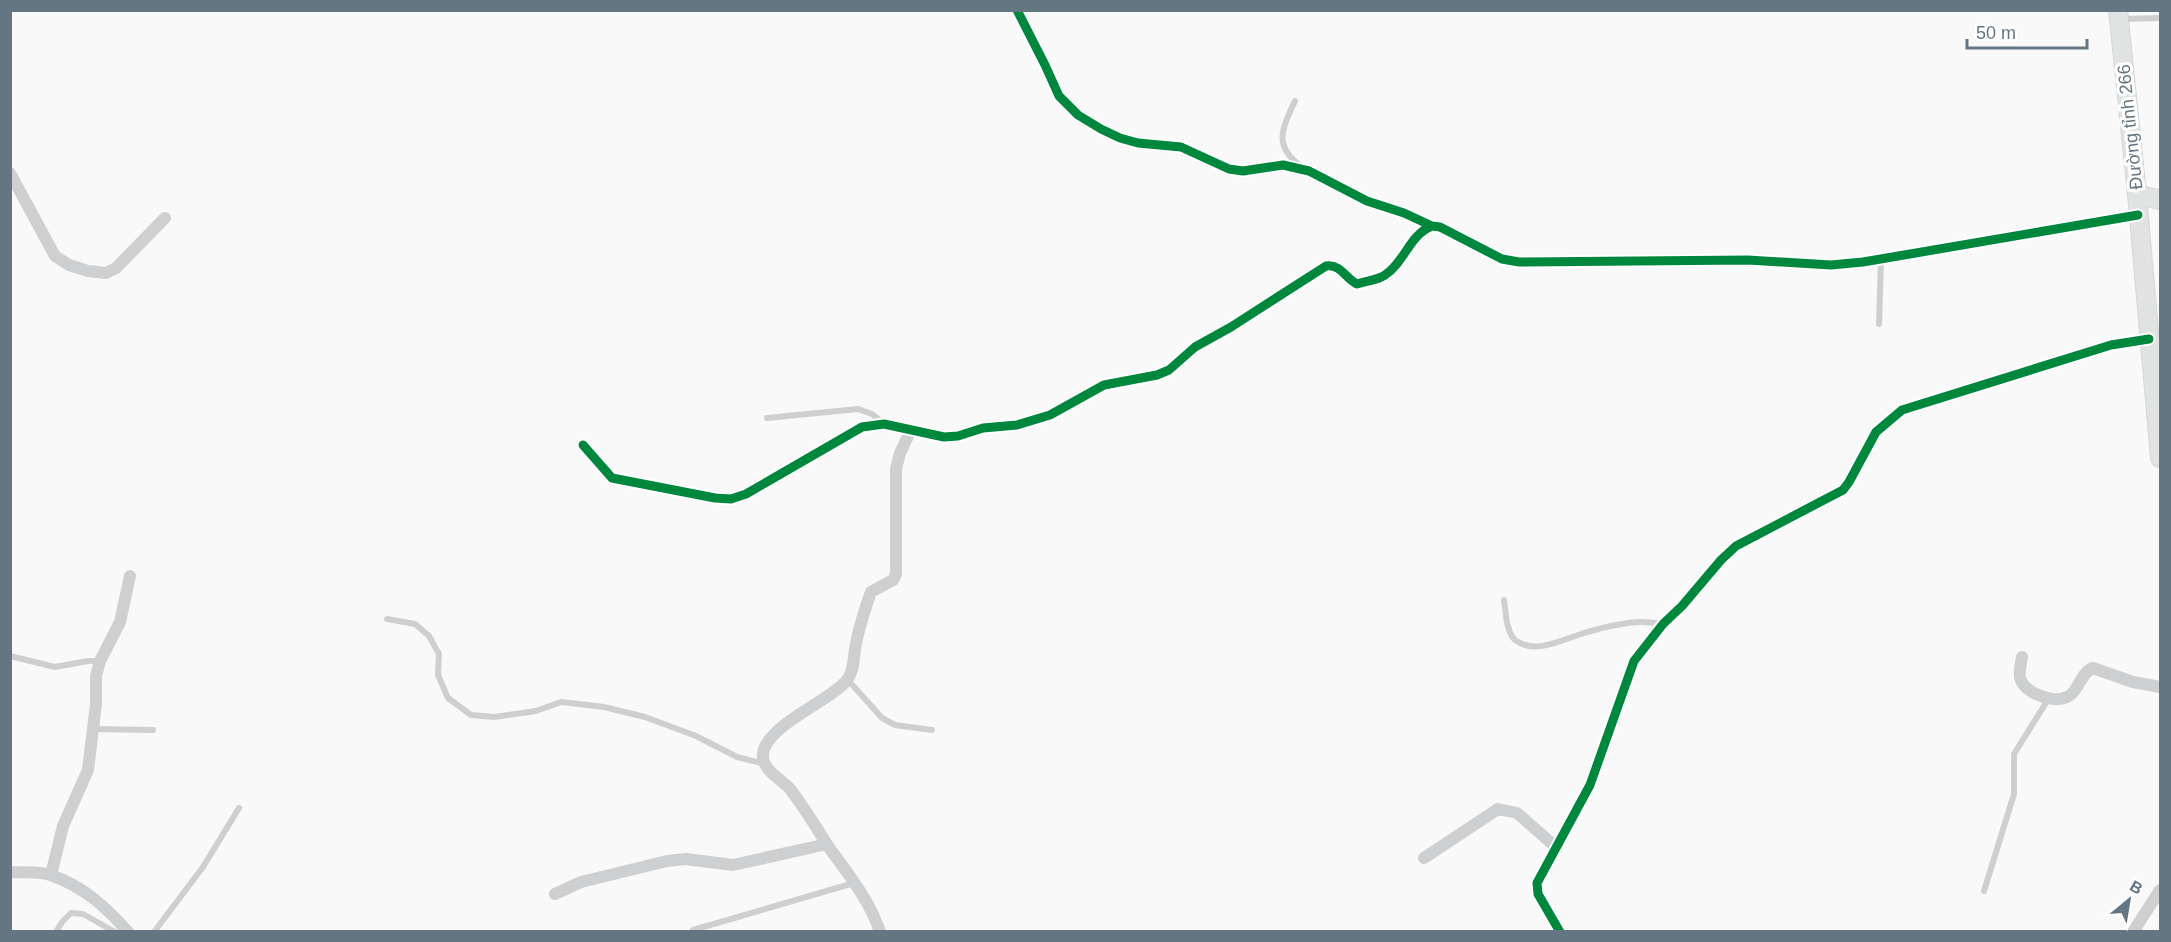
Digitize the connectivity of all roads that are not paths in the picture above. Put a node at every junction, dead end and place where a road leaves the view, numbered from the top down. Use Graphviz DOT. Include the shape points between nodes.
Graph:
graph roads {
  1 [pos="1017,10"];
  2 [pos="2118,15"];
  3 [pos="2160,18"];
  4 [pos="1295,101"];
  5 [pos="1309,171"];
  6 [pos="10,173"];
  7 [pos="2137,194"];
  8 [pos="2160,200"];
  9 [pos="2138,215"];
  10 [pos="165,218"];
  11 [pos="1432,226"];
  12 [pos="1881,259"];
  13 [pos="1879,324"];
  14 [pos="2149,339"];
  15 [pos="767,418"];
  16 [pos="884,424"];
  17 [pos="911,430"];
  18 [pos="583,445"];
  19 [pos="2160,458"];
  20 [pos="130,576"];
  21 [pos="1504,600"];
  22 [pos="387,619"];
  23 [pos="1663,624"];
  24 [pos="10,656"];
  25 [pos="2022,657"];
  26 [pos="100,662"];
  27 [pos="847,680"];
  28 [pos="2160,687"];
  29 [pos="2049,698"];
  30 [pos="93,729"];
  31 [pos="153,730"];
  32 [pos="932,730"];
  33 [pos="765,764"];
  34 [pos="239,808"];
  35 [pos="827,844"];
  36 [pos="1557,848"];
  37 [pos="1424,858"];
  38 [pos="10,872"];
  39 [pos="51,875"];
  40 [pos="854,883"];
  41 [pos="2160,890"];
  42 [pos="1984,891"];
  43 [pos="555,894"];
  44 [pos="693,930"];
  45 [pos="56,932"];
  46 [pos="115,932"];
  47 [pos="128,932"];
  48 [pos="154,932"];
  49 [pos="880,932"];
  50 [pos="1560,932"];
  51 [pos="2133,932"];
  1 -- 5 [label="street" via="1059,96 1078,115 1101,129 1138,143 1181,147 1229,170 1283,165"];
  2 -- 3 [label="lane"];
  2 -- 7 [label="main road, Đường tỉnh 266"];
  4 -- 5 [label="lane" via="1282,129 1283,141 1287,152"];
  5 -- 11 [label="street" via="1367,201"];
  6 -- 10 [label="street" via="55,256 69,265 106,273 116,268"];
  7 -- 8 [label="main road"];
  7 -- 9 [label="main road, Đường tỉnh 266"];
  9 -- 12 [label="street"];
  9 -- 14 [label="main road, Đường tỉnh 266"];
  11 -- 12 [label="street" via="1502,259 1519,262 1748,260 1831,265"];
  11 -- 17 [label="street" via="1411,242 1393,269 1383,276 1358,284 1340,268 1326,266 1157,375 1104,385 1050,415 1017,424 944,437"];
  12 -- 13 [label="lane"];
  14 -- 19 [label="main road, Đường tỉnh 266"];
  14 -- 23 [label="street" via="2111,345 1902,410 1876,432 1843,490 1736,546"];
  15 -- 16 [label="lane" via="858,409"];
  16 -- 17 [label="street"];
  16 -- 18 [label="street" via="862,427 731,499 612,478"];
  17 -- 27 [label="street" via="896,469 896,574 871,592"];
  20 -- 26 [label="street" via="120,622"];
  21 -- 23 [label="lane" via="1509,630 1514,639 1524,644 1555,644 1623,623"];
  22 -- 33 [label="lane" via="415,624 429,636 439,654 438,675 448,698 471,716 536,711 561,702 604,707 645,717 737,757"];
  23 -- 36 [label="street" via="1634,661 1590,785"];
  24 -- 26 [label="lane" via="55,667"];
  25 -- 29 [label="street" via="2023,682"];
  26 -- 30 [label="street"];
  27 -- 32 [label="lane" via="882,718 895,725"];
  27 -- 33 [label="street" via="800,712 772,738 764,748"];
  28 -- 29 [label="street" via="2093,668 2083,675 2069,697"];
  29 -- 42 [label="lane" via="2014,754 2014,794"];
  30 -- 31 [label="lane"];
  30 -- 39 [label="street" via="88,770 63,826"];
  33 -- 35 [label="street" via="789,788"];
  34 -- 48 [label="lane" via="203,867"];
  35 -- 40 [label="street"];
  35 -- 43 [label="street" via="733,865 667,861 582,882"];
  36 -- 37 [label="street" via="1517,813 1498,809"];
  36 -- 50 [label="street" via="1537,884 1538,894"];
  38 -- 39 [label="street"];
  39 -- 47 [label="street" via="105,907"];
  40 -- 44 [label="lane"];
  40 -- 49 [label="street" via="868,901"];
  41 -- 51 [label="street"];
  45 -- 46 [label="lane" via="71,913 83,914"];
}
